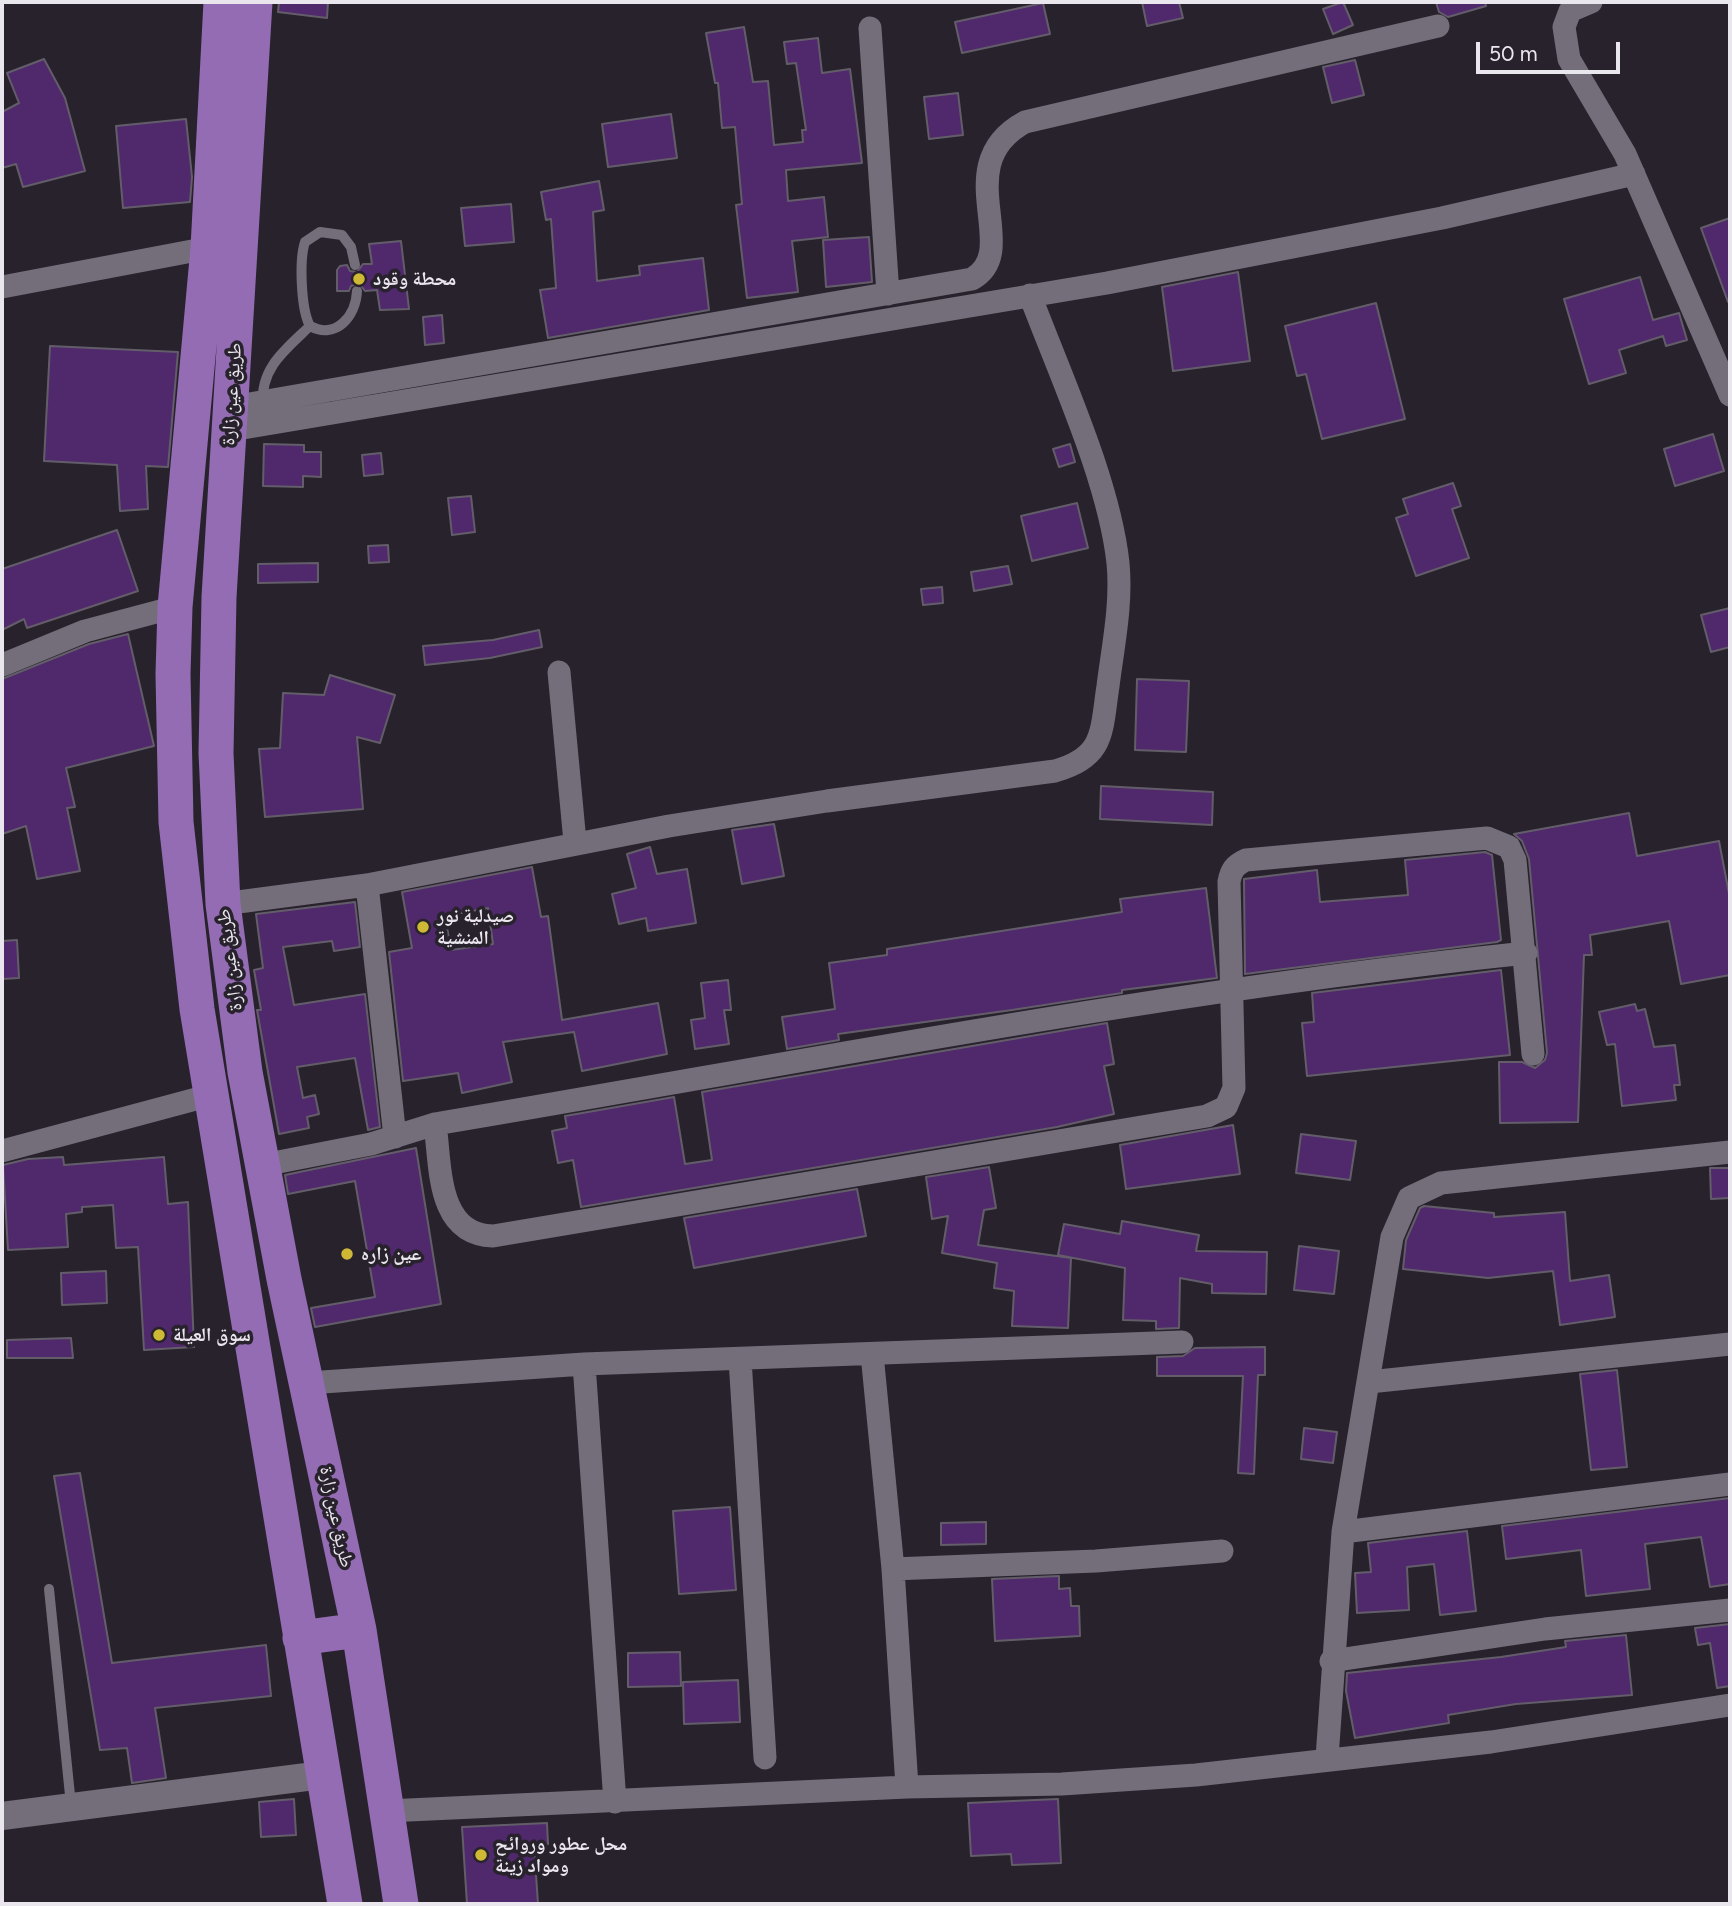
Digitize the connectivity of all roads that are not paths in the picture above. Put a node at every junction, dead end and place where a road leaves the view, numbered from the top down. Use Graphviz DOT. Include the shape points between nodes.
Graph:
graph roads {
  1 [pos="221,2"];
  2 [pos="255,2"];
  3 [pos="1591,2"];
  4 [pos="1438,26"];
  5 [pos="870,27"];
  6 [pos="1634,174"];
  7 [pos="208,248"];
  8 [pos="355,265"];
  9 [pos="2,287"];
  10 [pos="357,291"];
  11 [pos="888,294"];
  12 [pos="1030,295"];
  13 [pos="310,326"];
  14 [pos="1730,395"];
  15 [pos="248,416"];
  16 [pos="175,607"];
  17 [pos="2,665"];
  18 [pos="559,672"];
  19 [pos="575,842"];
  20 [pos="367,885"];
  21 [pos="223,904"];
  22 [pos="1526,953"];
  23 [pos="1230,989"];
  24 [pos="1534,1054"];
  25 [pos="211,1095"];
  26 [pos="435,1124"];
  27 [pos="396,1137"];
  28 [pos="2,1151"];
  29 [pos="1730,1152"];
  30 [pos="263,1165"];
  31 [pos="1182,1342"];
  32 [pos="1730,1344"];
  33 [pos="872,1354"];
  34 [pos="740,1359"];
  35 [pos="584,1364"];
  36 [pos="1369,1382"];
  37 [pos="308,1383"];
  38 [pos="1730,1485"];
  39 [pos="1343,1532"];
  40 [pos="1222,1551"];
  41 [pos="892,1569"];
  42 [pos="49,1589"];
  43 [pos="1730,1610"];
  44 [pos="359,1630"];
  45 [pos="300,1638"];
  46 [pos="1331,1661"];
  47 [pos="1730,1705"];
  48 [pos="765,1758"];
  49 [pos="1327,1758"];
  50 [pos="322,1775"];
  51 [pos="907,1787"];
  52 [pos="615,1802"];
  53 [pos="71,1808"];
  54 [pos="387,1811"];
  55 [pos="2,1816"];
  56 [pos="345,1904"];
  57 [pos="401,1904"];
  1 -- 7 [label="main road, طريق عين زارة"];
  2 -- 15 [label="main road, طريق عين زارة"];
  3 -- 6 [label="street" via="1570,11 1564,27 1566,50"];
  4 -- 11 [label="street" via="1025,122 1000,140 987,168 991,252 985,268 972,279"];
  5 -- 11 [label="street"];
  6 -- 12 [label="street" via="1442,218"];
  6 -- 14 [label="street"];
  7 -- 9 [label="street"];
  7 -- 16 [label="main road, طريق عين زارة"];
  8 -- 13 [label="lane" via="342,235 320,232 305,242 303,304"];
  10 -- 13 [label="lane" via="354,310 341,325 326,331"];
  11 -- 15 [label="street"];
  12 -- 15 [label="street"];
  12 -- 19 [label="street" via="1107,507 1118,565 1111,661 1100,734 1092,754 1077,765 1055,771 827,801"];
  13 -- 15 [label="lane" via="268,371"];
  15 -- 21 [label="main road, طريق عين زارة" via="216,675"];
  16 -- 17 [label="street" via="85,631"];
  16 -- 25 [label="main road, طريق عين زارة" via="176,822 188,944"];
  18 -- 19 [label="street"];
  19 -- 20 [label="street"];
  20 -- 21 [label="street"];
  20 -- 27 [label="street"];
  21 -- 30 [label="main road, طريق عين زارة" via="236,1016"];
  22 -- 23 [label="street"];
  22 -- 23 [label="street" via="1515,860 1499,841 1487,838 1246,860 1231,871 1228,882"];
  22 -- 24 [label="street"];
  23 -- 26 [label="street"];
  23 -- 26 [label="street" via="1234,1088 1220,1111 884,1172 484,1236 459,1225 449,1210"];
  25 -- 28 [label="street"];
  25 -- 45 [label="main road, طريق عين زارة"];
  26 -- 27 [label="street"];
  27 -- 30 [label="street"];
  29 -- 36 [label="street" via="1441,1183 1409,1198 1392,1237"];
  30 -- 37 [label="main road, طريق عين زارة"];
  31 -- 33 [label="street"];
  32 -- 36 [label="street"];
  33 -- 34 [label="street"];
  33 -- 41 [label="street"];
  34 -- 35 [label="street"];
  34 -- 48 [label="street"];
  35 -- 37 [label="street"];
  35 -- 52 [label="street"];
  36 -- 39 [label="street"];
  37 -- 44 [label="main road, طريق عين زارة"];
  38 -- 39 [label="street"];
  39 -- 46 [label="street"];
  40 -- 41 [label="street"];
  41 -- 51 [label="street"];
  42 -- 53 [label="lane"];
  43 -- 46 [label="street" via="1545,1629"];
  44 -- 45 [label="main road"];
  44 -- 54 [label="main road, طريق عين زارة"];
  45 -- 50 [label="main road, طريق عين زارة"];
  46 -- 49 [label="street"];
  47 -- 49 [label="street" via="1491,1742"];
  49 -- 51 [label="street" via="1196,1775"];
  50 -- 53 [label="street"];
  50 -- 56 [label="main road, طريق عين زارة"];
  51 -- 52 [label="street"];
  52 -- 54 [label="street"];
  53 -- 55 [label="street"];
  54 -- 57 [label="main road, طريق عين زارة"];
}
